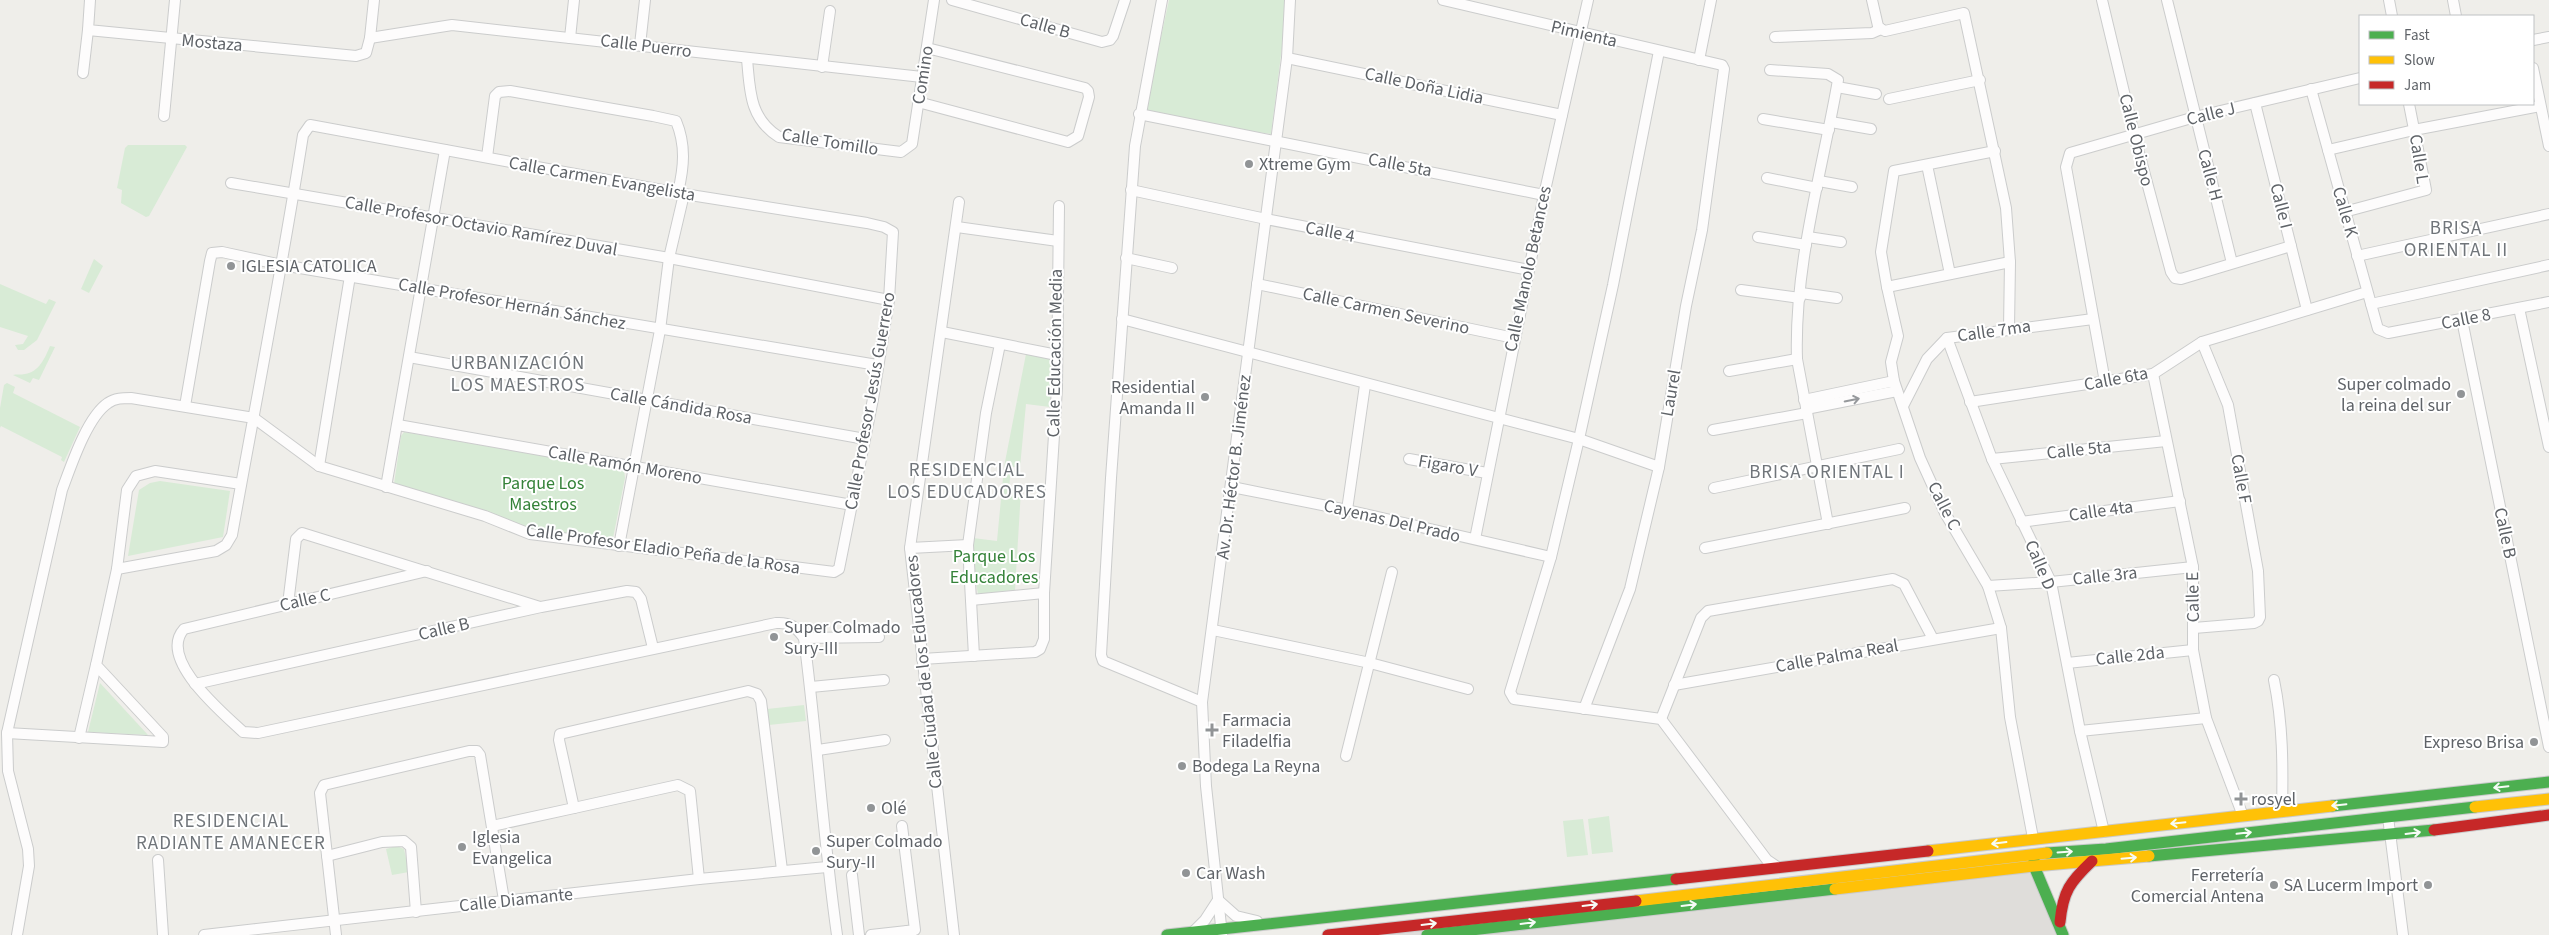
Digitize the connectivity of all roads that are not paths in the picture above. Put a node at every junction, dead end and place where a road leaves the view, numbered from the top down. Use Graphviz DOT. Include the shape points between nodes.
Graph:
graph roads {
  1 [pos="90,0"];
  2 [pos="175,0"];
  3 [pos="374,0"];
  4 [pos="574,0"];
  5 [pos="645,0"];
  6 [pos="934,0"];
  7 [pos="952,0"];
  8 [pos="1125,0"];
  9 [pos="1162,0"];
  10 [pos="1290,0"];
  11 [pos="1443,0"];
  12 [pos="1588,0"];
  13 [pos="1711,0"];
  14 [pos="1872,0"];
  15 [pos="2102,0"];
  16 [pos="2167,0"];
  17 [pos="2388,0"];
  18 [pos="2453,0"];
  19 [pos="830,11"];
  20 [pos="2392,15"];
  21 [pos="2456,15"];
  22 [pos="1881,29"];
  23 [pos="88,30"];
  24 [pos="1581,33"];
  25 [pos="1775,37"];
  26 [pos="2549,37"];
  27 [pos="370,38"];
  28 [pos="570,38"];
  29 [pos="171,39"];
  30 [pos="2534,40"];
  31 [pos="640,45"];
  32 [pos="927,48"];
  33 [pos="1659,52"];
  34 [pos="1287,58"];
  35 [pos="747,59"];
  36 [pos="1699,60"];
  37 [pos="822,67"];
  38 [pos="1724,69"];
  39 [pos="1770,70"];
  40 [pos="83,73"];
  41 [pos="2534,73"];
  42 [pos="922,78"];
  43 [pos="2359,78"];
  44 [pos="1980,80"];
  45 [pos="1837,87"];
  46 [pos="2310,90"];
  47 [pos="1876,94"];
  48 [pos="1889,98"];
  49 [pos="918,102"];
  50 [pos="2255,103"];
  51 [pos="2408,105"];
  52 [pos="2540,106"];
  53 [pos="1139,114"];
  54 [pos="1562,115"];
  55 [pos="164,116"];
  56 [pos="2195,117"];
  57 [pos="1763,119"];
  58 [pos="1830,126"];
  59 [pos="1871,129"];
  60 [pos="2414,130"];
  61 [pos="2134,134"];
  62 [pos="1275,142"];
  63 [pos="2549,146"];
  64 [pos="908,149"];
  65 [pos="445,150"];
  66 [pos="2328,150"];
  67 [pos="1994,151"];
  68 [pos="487,157"];
  69 [pos="1927,165"];
  70 [pos="1767,178"];
  71 [pos="231,183"];
  72 [pos="1818,184"];
  73 [pos="1852,187"];
  74 [pos="1131,190"];
  75 [pos="681,193"];
  76 [pos="294,194"];
  77 [pos="1544,195"];
  78 [pos="959,202"];
  79 [pos="1059,206"];
  80 [pos="2344,212"];
  81 [pos="2549,214"];
  82 [pos="434,218"];
  83 [pos="1266,219"];
  84 [pos="957,227"];
  85 [pos="893,232"];
  86 [pos="1758,237"];
  87 [pos="1058,241"];
  88 [pos="1807,241"];
  89 [pos="1840,242"];
  90 [pos="2291,246"];
  91 [pos="2357,256"];
  92 [pos="669,258"];
  93 [pos="1126,258"];
  94 [pos="2010,262"];
  95 [pos="2232,263"];
  96 [pos="282,265"];
  97 [pos="2549,265"];
  98 [pos="1172,268"];
  99 [pos="1529,270"];
  100 [pos="1950,274"];
  101 [pos="350,276"];
  102 [pos="1257,284"];
  103 [pos="1886,287"];
  104 [pos="421,288"];
  105 [pos="1740,290"];
  106 [pos="2367,292"];
  107 [pos="1800,295"];
  108 [pos="1837,298"];
  109 [pos="889,300"];
  110 [pos="2549,302"];
  111 [pos="2371,304"];
  112 [pos="2519,308"];
  113 [pos="2307,310"];
  114 [pos="2093,319"];
  115 [pos="1122,320"];
  116 [pos="2462,320"];
  117 [pos="2009,328"];
  118 [pos="660,330"];
  119 [pos="942,332"];
  120 [pos="2383,332"];
  121 [pos="1514,338"];
  122 [pos="1947,338"];
  123 [pos="2202,342"];
  124 [pos="1000,344"];
  125 [pos="1248,353"];
  126 [pos="1057,355"];
  127 [pos="409,357"];
  128 [pos="1797,359"];
  129 [pos="877,366"];
  130 [pos="1729,371"];
  131 [pos="2153,374"];
  132 [pos="2106,382"];
  133 [pos="1365,384"];
  134 [pos="1896,386"];
  135 [pos="648,400"];
  136 [pos="1970,402"];
  137 [pos="185,406"];
  138 [pos="1903,406"];
  139 [pos="1806,407"];
  140 [pos="1498,417"];
  141 [pos="254,418"];
  142 [pos="398,425"];
  143 [pos="1713,430"];
  144 [pos="1579,438"];
  145 [pos="865,439"];
  146 [pos="2166,441"];
  147 [pos="2549,447"];
  148 [pos="1899,449"];
  149 [pos="1409,459"];
  150 [pos="1992,459"];
  151 [pos="319,466"];
  152 [pos="1817,466"];
  153 [pos="634,467"];
  154 [pos="1659,468"];
  155 [pos="1487,473"];
  156 [pos="241,484"];
  157 [pos="1232,487"];
  158 [pos="386,488"];
  159 [pos="1714,488"];
  160 [pos="2180,501"];
  161 [pos="852,504"];
  162 [pos="1905,508"];
  163 [pos="1347,510"];
  164 [pos="2021,522"];
  165 [pos="1828,524"];
  166 [pos="1475,539"];
  167 [pos="619,546"];
  168 [pos="968,546"];
  169 [pos="910,548"];
  170 [pos="1705,548"];
  171 [pos="1551,557"];
  172 [pos="2193,567"];
  173 [pos="839,568"];
  174 [pos="117,569"];
  175 [pos="427,571"];
  176 [pos="1392,572"];
  177 [pos="2051,582"];
  178 [pos="1988,586"];
  179 [pos="1044,593"];
  180 [pos="971,600"];
  181 [pos="288,604"];
  182 [pos="541,607"];
  183 [pos="2001,628"];
  184 [pos="2194,628"];
  185 [pos="1213,630"];
  186 [pos="879,637"];
  187 [pos="804,638"];
  188 [pos="1933,639"];
  189 [pos="653,648"];
  190 [pos="2193,650"];
  191 [pos="974,656"];
  192 [pos="922,659"];
  193 [pos="2067,663"];
  194 [pos="1370,664"];
  195 [pos="96,665"];
  196 [pos="884,680"];
  197 [pos="2274,680"];
  198 [pos="195,684"];
  199 [pos="1674,685"];
  200 [pos="811,687"];
  201 [pos="1468,689"];
  202 [pos="1202,702"];
  203 [pos="1584,709"];
  204 [pos="2206,718"];
  205 [pos="1661,719"];
  206 [pos="2080,731"];
  207 [pos="7,733"];
  208 [pos="79,738"];
  209 [pos="885,740"];
  210 [pos="2549,747"];
  211 [pos="818,750"];
  212 [pos="1346,756"];
  213 [pos="2549,782"];
  214 [pos="2549,799"];
  215 [pos="574,808"];
  216 [pos="2282,812"];
  217 [pos="2549,815"];
  218 [pos="2243,816"];
  219 [pos="2388,817"];
  220 [pos="492,826"];
  221 [pos="902,826"];
  222 [pos="2104,832"];
  223 [pos="2391,836"];
  224 [pos="2033,838"];
  225 [pos="327,856"];
  226 [pos="158,860"];
  227 [pos="2034,860"];
  228 [pos="2092,861"];
  229 [pos="827,867"];
  230 [pos="1779,868"];
  231 [pos="782,870"];
  232 [pos="852,875"];
  233 [pos="699,879"];
  234 [pos="504,900"];
  235 [pos="1218,900"];
  236 [pos="416,912"];
  237 [pos="334,920"];
  238 [pos="1275,923"];
  239 [pos="2061,931"];
  240 [pos="1193,932"];
  241 [pos="1222,932"];
  242 [pos="908,933"];
  243 [pos="17,935"];
  244 [pos="164,935"];
  245 [pos="204,935"];
  246 [pos="336,935"];
  247 [pos="838,935"];
  248 [pos="859,935"];
  249 [pos="871,935"];
  250 [pos="954,935"];
  251 [pos="1167,935"];
  252 [pos="1328,935"];
  253 [pos="1427,935"];
  254 [pos="2403,935"];
  1 -- 23 [label="street"];
  2 -- 29 [label="street"];
  3 -- 27 [label="street"];
  4 -- 28 [label="street"];
  5 -- 31 [label="street"];
  6 -- 32 [label="street, Comino"];
  7 -- 8 [label="street, Calle B" via="1102,42 1110,40"];
  9 -- 53 [label="street"];
  10 -- 34 [label="street, Av. Dr. Héctor B. Jiménez"];
  11 -- 24 [label="street, Pimienta"];
  12 -- 24 [label="street, Calle Manolo Betances"];
  13 -- 36 [label="street"];
  14 -- 22 [label="street"];
  15 -- 61 [label="street, Calle Obispo"];
  16 -- 56 [label="street, Calle H"];
  17 -- 20 [label="street"];
  18 -- 21 [label="street"];
  19 -- 37 [label="street"];
  22 -- 25 [label="street" via="1856,35"];
  22 -- 44 [label="street" via="1964,13"];
  23 -- 29 [label="street, Mostaza"];
  23 -- 40 [label="street"];
  24 -- 33 [label="street, Pimienta"];
  24 -- 54 [label="street, Calle Manolo Betances"];
  26 -- 30 [label="street"];
  27 -- 28 [label="street, Calle Puerro" via="452,25"];
  27 -- 29 [label="street, Mostaza" via="366,53 356,56"];
  28 -- 31 [label="street, Calle Puerro"];
  29 -- 55 [label="street"];
  31 -- 35 [label="street, Calle Puerro"];
  32 -- 42 [label="street, Comino"];
  32 -- 49 [label="street" via="1084,88 1089,97 1078,136 1068,142"];
  33 -- 36 [label="street, Pimienta"];
  33 -- 144 [label="street"];
  34 -- 54 [label="street, Calle Doña Lidia"];
  34 -- 62 [label="street, Av. Dr. Héctor B. Jiménez"];
  35 -- 37 [label="street, Calle Puerro"];
  35 -- 64 [label="street, Calle Tomillo" via="750,90 758,119 779,137 901,152"];
  36 -- 38 [label="street, Pimienta" via="1722,65"];
  37 -- 42 [label="street, Calle Puerro"];
  38 -- 154 [label="street, Laurel" via="1702,230"];
  39 -- 45 [label="street" via="1828,74 1838,80"];
  41 -- 52 [label="street"];
  42 -- 49 [label="street, Comino"];
  43 -- 46 [label="street, Calle J"];
  44 -- 48 [label="street"];
  44 -- 67 [label="street"];
  45 -- 47 [label="street"];
  45 -- 58 [label="street"];
  46 -- 50 [label="street, Calle J"];
  46 -- 66 [label="street, Calle K"];
  49 -- 64 [label="street, Comino" via="912,144"];
  50 -- 56 [label="street, Calle J"];
  50 -- 90 [label="street, Calle I"];
  51 -- 60 [label="street, Calle L"];
  52 -- 60 [label="street"];
  52 -- 63 [label="street"];
  53 -- 62 [label="street, Calle 5ta"];
  53 -- 74 [label="street"];
  54 -- 77 [label="street, Calle Manolo Betances"];
  56 -- 61 [label="street, Calle J"];
  56 -- 95 [label="street, Calle H"];
  57 -- 58 [label="street"];
  58 -- 59 [label="street"];
  58 -- 72 [label="street"];
  60 -- 66 [label="street"];
  60 -- 80 [label="street, Calle L" via="2426,190"];
  61 -- 95 [label="street, Calle Obispo" via="2170,272 2175,278 2182,279"];
  61 -- 114 [label="street, Calle J" via="2070,153 2066,160"];
  62 -- 77 [label="street, Calle 5ta"];
  62 -- 83 [label="street, Av. Dr. Héctor B. Jiménez"];
  65 -- 68 [label="street, Calle Carmen Evangelista"];
  65 -- 76 [label="street, Calle Carmen Evangelista" via="310,125 303,135"];
  65 -- 82 [label="street"];
  66 -- 80 [label="street, Calle K"];
  67 -- 69 [label="street"];
  67 -- 94 [label="street" via="2006,208"];
  68 -- 75 [label="street, Calle Carmen Evangelista"];
  68 -- 75 [label="street" via="495,96 500,92 510,91 653,116 676,121 682,135"];
  69 -- 100 [label="street"];
  69 -- 103 [label="street, Calle C" via="1894,172 1881,252"];
  70 -- 72 [label="street"];
  71 -- 76 [label="street, Calle Profesor Octavio Ramírez Duval"];
  72 -- 73 [label="street"];
  72 -- 88 [label="street"];
  74 -- 83 [label="street, Calle 4"];
  74 -- 93 [label="street"];
  75 -- 85 [label="street, Calle Carmen Evangelista" via="867,223"];
  75 -- 92 [label="street"];
  76 -- 82 [label="street, Calle Profesor Octavio Ramírez Duval"];
  76 -- 96 [label="street"];
  77 -- 99 [label="street, Calle Manolo Betances"];
  78 -- 84 [label="street, Calle Ciudad de los Educadores"];
  79 -- 87 [label="street, Calle Educación Media"];
  80 -- 91 [label="street, Calle K"];
  81 -- 91 [label="street"];
  82 -- 92 [label="street, Calle Profesor Octavio Ramírez Duval"];
  82 -- 104 [label="street"];
  83 -- 99 [label="street, Calle 4"];
  83 -- 102 [label="street, Av. Dr. Héctor B. Jiménez"];
  84 -- 87 [label="street"];
  84 -- 119 [label="street, Calle Ciudad de los Educadores"];
  85 -- 109 [label="street, Calle Profesor Jesús Guerrero"];
  86 -- 88 [label="street"];
  87 -- 126 [label="street, Calle Educación Media"];
  88 -- 89 [label="street"];
  88 -- 107 [label="street"];
  90 -- 95 [label="street"];
  90 -- 113 [label="street, Calle I"];
  91 -- 106 [label="street, Calle K"];
  92 -- 109 [label="street, Calle Profesor Octavio Ramírez Duval"];
  92 -- 118 [label="street"];
  93 -- 98 [label="street"];
  93 -- 115 [label="street"];
  94 -- 100 [label="street"];
  94 -- 117 [label="street"];
  96 -- 101 [label="street, Calle Profesor Hernán Sánchez"];
  96 -- 137 [label="street, Calle Profesor Hernán Sánchez" via="222,252 212,253"];
  96 -- 141 [label="street"];
  97 -- 111 [label="street"];
  99 -- 121 [label="street, Calle Manolo Betances"];
  100 -- 103 [label="street"];
  101 -- 104 [label="street, Calle Profesor Hernán Sánchez"];
  101 -- 151 [label="street"];
  102 -- 121 [label="street, Calle Carmen Severino"];
  102 -- 125 [label="street, Av. Dr. Héctor B. Jiménez"];
  103 -- 134 [label="street, Calle C" via="1898,336 1891,362"];
  104 -- 118 [label="street, Calle Profesor Hernán Sánchez"];
  104 -- 127 [label="street"];
  105 -- 107 [label="street"];
  106 -- 111 [label="street, Calle K"];
  106 -- 113 [label="street, Calle 6ta"];
  107 -- 108 [label="street"];
  107 -- 128 [label="street"];
  109 -- 129 [label="street, Calle Profesor Jesús Guerrero"];
  110 -- 112 [label="street, Calle 8"];
  111 -- 120 [label="street, Calle K" via="2378,329"];
  112 -- 116 [label="street, Calle 8"];
  112 -- 147 [label="street"];
  113 -- 123 [label="street, Calle 6ta"];
  114 -- 117 [label="street, Calle 7ma"];
  114 -- 132 [label="street"];
  115 -- 125 [label="street"];
  115 -- 202 [label="street" via="1102,658"];
  116 -- 120 [label="street, Calle 8"];
  116 -- 210 [label="street, Calle B"];
  117 -- 122 [label="street, Calle 7ma"];
  118 -- 129 [label="street, Calle Profesor Hernán Sánchez"];
  118 -- 135 [label="street"];
  119 -- 124 [label="street"];
  119 -- 169 [label="street, Calle Ciudad de los Educadores"];
  121 -- 140 [label="street, Calle Manolo Betances"];
  122 -- 136 [label="street, Calle D"];
  122 -- 138 [label="street, Calle 7ma" via="1927,359"];
  123 -- 131 [label="street, Calle 6ta"];
  123 -- 184 [label="street, Calle F" via="2228,405 2258,571 2258,621"];
  124 -- 126 [label="street"];
  124 -- 168 [label="street" via="986,413"];
  125 -- 133 [label="street"];
  125 -- 157 [label="street, Av. Dr. Héctor B. Jiménez"];
  126 -- 179 [label="street, Calle Educación Media"];
  127 -- 135 [label="street, Calle Cándida Rosa"];
  127 -- 142 [label="street"];
  128 -- 130 [label="street"];
  128 -- 139 [label="street"];
  129 -- 145 [label="street, Calle Profesor Jesús Guerrero"];
  131 -- 132 [label="street, Calle 6ta"];
  131 -- 146 [label="street, Calle E"];
  132 -- 136 [label="street, Calle 6ta"];
  133 -- 140 [label="street"];
  133 -- 163 [label="street"];
  134 -- 138 [label="street, Calle C"];
  134 -- 139 [label="street"];
  135 -- 145 [label="street, Calle Cándida Rosa"];
  135 -- 153 [label="street"];
  136 -- 150 [label="street, Calle D"];
  137 -- 141 [label="street, Calle Profesor Eladio Peña de la Rosa"];
  137 -- 207 [label="street, Calle Profesor Eladio Peña de la Rosa" via="124,398 110,401 97,414 62,490"];
  138 -- 178 [label="street, Calle C" via="1920,458 1945,512"];
  139 -- 143 [label="street"];
  139 -- 152 [label="street"];
  140 -- 144 [label="street"];
  140 -- 155 [label="street, Calle Manolo Betances"];
  141 -- 151 [label="street, Calle Profesor Eladio Peña de la Rosa"];
  141 -- 156 [label="street"];
  142 -- 153 [label="street, Calle Ramón Moreno"];
  142 -- 158 [label="street"];
  144 -- 154 [label="street"];
  144 -- 171 [label="street"];
  145 -- 161 [label="street, Calle Profesor Jesús Guerrero"];
  146 -- 150 [label="street, Calle 5ta"];
  146 -- 160 [label="street, Calle E"];
  148 -- 152 [label="street"];
  149 -- 155 [label="street, Figaro V"];
  150 -- 164 [label="street, Calle D"];
  151 -- 158 [label="street, Calle Profesor Eladio Peña de la Rosa"];
  152 -- 159 [label="street"];
  152 -- 165 [label="street"];
  153 -- 161 [label="street, Calle Ramón Moreno"];
  153 -- 167 [label="street"];
  154 -- 203 [label="street, Laurel" via="1630,590"];
  155 -- 166 [label="street, Calle Manolo Betances"];
  156 -- 174 [label="street" via="232,534 221,548"];
  156 -- 174 [label="street" via="156,471 136,476 127,490"];
  157 -- 163 [label="street, Cayenas Del Prado"];
  157 -- 185 [label="street, Av. Dr. Héctor B. Jiménez"];
  158 -- 167 [label="street, Calle Profesor Eladio Peña de la Rosa" via="484,516 530,534"];
  160 -- 164 [label="street, Calle 4ta"];
  160 -- 172 [label="street, Calle E"];
  161 -- 173 [label="street, Calle Profesor Jesús Guerrero"];
  162 -- 165 [label="street"];
  163 -- 166 [label="street, Cayenas Del Prado"];
  164 -- 177 [label="street, Calle D"];
  165 -- 170 [label="street"];
  166 -- 171 [label="street, Cayenas Del Prado"];
  167 -- 173 [label="street, Calle Profesor Eladio Peña de la Rosa" via="834,572"];
  168 -- 169 [label="street"];
  168 -- 180 [label="street"];
  169 -- 192 [label="street, Calle Ciudad de los Educadores"];
  171 -- 203 [label="street" via="1510,692 1514,698"];
  172 -- 177 [label="street, Calle 3ra"];
  172 -- 184 [label="street, Calle E"];
  174 -- 195 [label="street"];
  175 -- 181 [label="street, Calle C"];
  175 -- 181 [label="street" via="302,533 296,538"];
  175 -- 182 [label="street"];
  176 -- 194 [label="street"];
  177 -- 178 [label="street, Calle 3ra"];
  177 -- 193 [label="street, Calle D"];
  178 -- 183 [label="street, Calle C"];
  179 -- 180 [label="street"];
  179 -- 191 [label="street, Calle Educación Media" via="1044,639 1040,649"];
  180 -- 191 [label="street"];
  181 -- 198 [label="street, Calle C" via="184,628 178,638 178,652 186,673"];
  182 -- 189 [label="street, Calle B" via="636,592 641,599"];
  182 -- 198 [label="street, Calle B"];
  183 -- 188 [label="street, Calle Palma Real"];
  183 -- 224 [label="street, Calle C" via="2010,717"];
  184 -- 190 [label="street, Calle E"];
  185 -- 194 [label="street"];
  185 -- 202 [label="street, Av. Dr. Héctor B. Jiménez"];
  186 -- 187 [label="street"];
  187 -- 189 [label="street" via="796,626 785,622"];
  187 -- 200 [label="street"];
  188 -- 199 [label="street, Calle Palma Real"];
  188 -- 199 [label="street" via="1904,584 1893,579 1708,611 1703,614"];
  189 -- 198 [label="street" via="258,732 243,732"];
  190 -- 193 [label="street, Calle 2da"];
  190 -- 204 [label="street, Calle E"];
  191 -- 192 [label="street, Calle Educación Media"];
  192 -- 250 [label="street, Calle Ciudad de los Educadores"];
  193 -- 206 [label="street, Calle D"];
  194 -- 201 [label="street"];
  194 -- 212 [label="street"];
  195 -- 208 [label="street"];
  195 -- 208 [label="street" via="163,737 163,742"];
  196 -- 200 [label="street"];
  197 -- 216 [label="street" via="2283,740"];
  199 -- 205 [label="street"];
  200 -- 211 [label="street"];
  202 -- 235 [label="street, Av. Dr. Héctor B. Jiménez" via="1206,786"];
  203 -- 205 [label="street"];
  204 -- 206 [label="street"];
  204 -- 218 [label="street, Calle E"];
  205 -- 230 [label="street" via="1766,860"];
  206 -- 222 [label="street, Calle D"];
  207 -- 208 [label="street"];
  207 -- 243 [label="street, Calle Profesor Eladio Peña de la Rosa" via="8,771 30,866"];
  209 -- 211 [label="street"];
  211 -- 229 [label="street"];
  213 -- 216 [label="main road, one-way"];
  214 -- 219 [label="main road"];
  215 -- 220 [label="street"];
  215 -- 231 [label="street" via="560,734 748,691 757,694 761,701"];
  215 -- 233 [label="street" via="685,787 690,791"];
  216 -- 218 [label="main road"];
  223 -- 217 [label="main road, one-way"];
  218 -- 222 [label="main road, one-way"];
  219 -- 223 [label="street"];
  227 -- 219 [label="main road, one-way"];
  220 -- 225 [label="street" via="480,756 477,751 469,752 324,785 320,793"];
  220 -- 234 [label="street"];
  221 -- 242 [label="street" via="915,930"];
  222 -- 224 [label="main road"];
  228 -- 223 [label="main road, one-way"];
  223 -- 254 [label="street"];
  224 -- 227 [label="main road"];
  224 -- 230 [label="main road, one-way"];
  225 -- 236 [label="street" via="382,842 404,841 411,847"];
  225 -- 237 [label="street"];
  226 -- 244 [label="street"];
  227 -- 228 [label="main road"];
  227 -- 239 [label="main road"];
  252 -- 227 [label="main road, one-way" via="1935,868"];
  253 -- 227 [label="main road, one-way"];
  228 -- 239 [label="main road" via="2063,892"];
  229 -- 231 [label="street, Calle Diamante"];
  229 -- 247 [label="street"];
  230 -- 238 [label="main road"];
  231 -- 233 [label="street, Calle Diamante"];
  232 -- 248 [label="street"];
  233 -- 234 [label="street, Calle Diamante"];
  234 -- 236 [label="street, Calle Diamante"];
  235 -- 238 [label="street" via="1236,916"];
  235 -- 240 [label="street" via="1206,920"];
  235 -- 241 [label="street, Av. Dr. Héctor B. Jiménez"];
  236 -- 237 [label="street, Calle Diamante"];
  237 -- 245 [label="street, Calle Diamante"];
  237 -- 246 [label="street"];
  238 -- 241 [label="main road"];
  240 -- 241 [label="main road"];
  240 -- 251 [label="main road"];
  242 -- 249 [label="street"];
}
